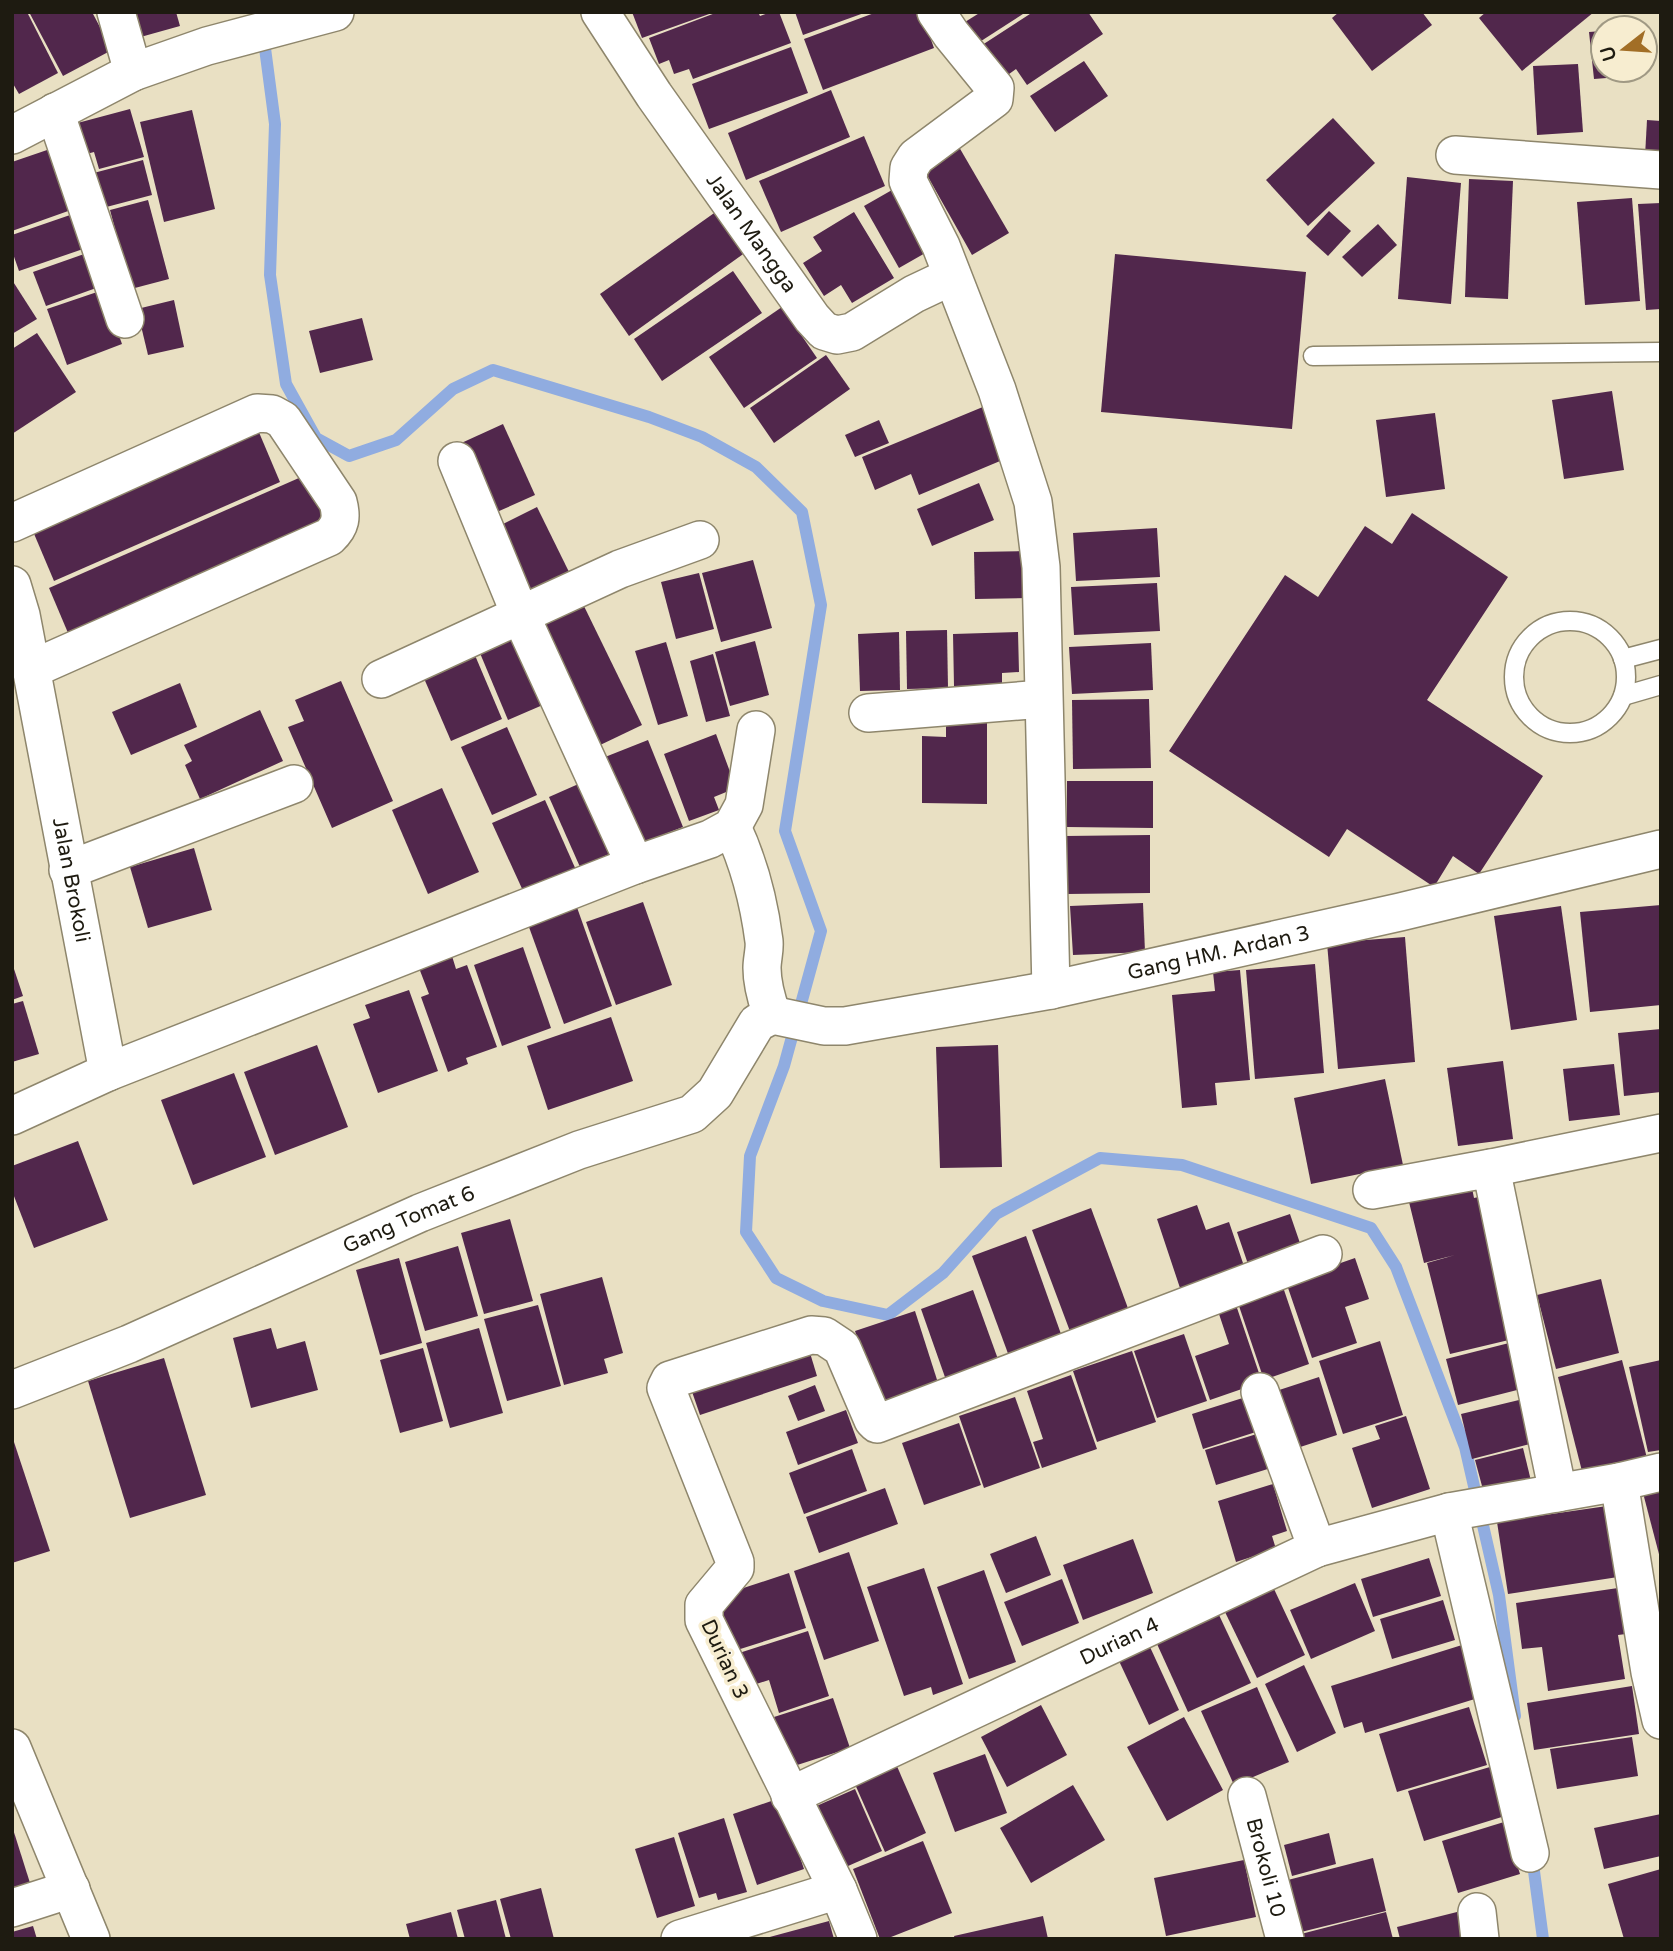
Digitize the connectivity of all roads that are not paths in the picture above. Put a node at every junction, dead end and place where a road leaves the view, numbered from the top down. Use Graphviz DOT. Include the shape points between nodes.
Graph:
graph roads {
  1 [pos="116,12"];
  2 [pos="335,12"];
  3 [pos="600,12"];
  4 [pos="936,12"];
  5 [pos="133,72"];
  6 [pos="55,112"];
  7 [pos="12,135"];
  8 [pos="1455,155"];
  9 [pos="1661,170"];
  10 [pos="952,275"];
  11 [pos="125,319"];
  12 [pos="1661,352"];
  13 [pos="1313,356"];
  14 [pos="457,461"];
  15 [pos="12,523"];
  16 [pos="700,540"];
  17 [pos="15,606"];
  18 [pos="520,614"];
  19 [pos="1661,649"];
  20 [pos="1623,659"];
  21 [pos="32,669"];
  22 [pos="381,679"];
  23 [pos="1661,685"];
  24 [pos="1623,696"];
  25 [pos="1043,699"];
  26 [pos="868,713"];
  27 [pos="756,730"];
  28 [pos="294,784"];
  29 [pos="732,827"];
  30 [pos="1661,849"];
  31 [pos="635,865"];
  32 [pos="68,870"];
  33 [pos="1051,990"];
  34 [pos="787,1019"];
  35 [pos="108,1072"];
  36 [pos="12,1116"];
  37 [pos="1661,1133"];
  38 [pos="1490,1168"];
  39 [pos="1372,1190"];
  40 [pos="1324,1254"];
  41 [pos="12,1390"];
  42 [pos="1260,1392"];
  43 [pos="1661,1472"];
  44 [pos="1619,1482"];
  45 [pos="1558,1493"];
  46 [pos="1465,1509"];
  47 [pos="1317,1548"];
  48 [pos="1661,1720"];
  49 [pos="12,1748"];
  50 [pos="790,1796"];
  51 [pos="1247,1796"];
  52 [pos="1530,1853"];
  53 [pos="71,1889"];
  54 [pos="838,1890"];
  55 [pos="12,1908"];
  56 [pos="92,1939"];
  57 [pos="680,1939"];
  58 [pos="858,1939"];
  59 [pos="1285,1939"];
  1 -- 5 [label="street"];
  2 -- 5 [label="street" via="207,46"];
  3 -- 10 [label="street, Jalan Mangga" via="824,331 837,335 852,332"];
  4 -- 10 [label="street" via="996,93 916,156 909,168 908,181"];
  5 -- 6 [label="street"];
  6 -- 7 [label="street"];
  6 -- 11 [label="street"];
  8 -- 9 [label="street"];
  10 -- 25 [label="street" via="997,390 1033,502 1041,566"];
  12 -- 13 [label="lane"];
  14 -- 18 [label="street"];
  15 -- 21 [label="street" via="257,413 283,420 338,502 340,512 341,522 329,537"];
  16 -- 18 [label="street" via="620,569"];
  17 -- 21 [label="street, Jalan Brokoli"];
  18 -- 22 [label="street"];
  18 -- 31 [label="street"];
  19 -- 20 [label="lane"];
  20 -- 24 [label="lane"];
  20 -- 24 [label="lane" via="1615,643 1601,631 1567,620 1549,624 1522,648 1514,682 1519,701 1530,716 1545,728 1563,733 1599,725"];
  21 -- 32 [label="street, Jalan Brokoli"];
  23 -- 24 [label="lane"];
  25 -- 26 [label="street"];
  25 -- 33 [label="street"];
  27 -- 29 [label="street" via="744,805"];
  28 -- 32 [label="street"];
  29 -- 31 [label="street"];
  29 -- 34 [label="street" via="754,888 764,944 766,999"];
  30 -- 33 [label="street, Gang HM. Ardan 3"];
  31 -- 35 [label="street"];
  32 -- 35 [label="street, Jalan Brokoli"];
  33 -- 34 [label="street, Gang HM. Ardan 3" via="845,1026"];
  34 -- 41 [label="street, Gang Tomat 6" via="757,1023 715,1093 692,1114 579,1150 420,1213 129,1344"];
  35 -- 36 [label="street"];
  37 -- 38 [label="street"];
  38 -- 39 [label="street"];
  38 -- 45 [label="street"];
  40 -- 50 [label="street, Durian 3" via="877,1424 842,1348 824,1336 811,1335 670,1380 666,1388 735,1562 704,1605 704,1620"];
  42 -- 47 [label="street"];
  43 -- 44 [label="street, Durian 4"];
  44 -- 45 [label="street, Durian 4"];
  44 -- 48 [label="street"];
  45 -- 46 [label="street, Durian 4"];
  46 -- 47 [label="street, Durian 4"];
  46 -- 52 [label="street"];
  47 -- 50 [label="street, Durian 4"];
  49 -- 53 [label="street"];
  50 -- 54 [label="street, Durian 3"];
  51 -- 59 [label="street, Brokoli 10"];
  53 -- 55 [label="street"];
  53 -- 56 [label="street"];
  54 -- 57 [label="street"];
  54 -- 58 [label="street, Durian 3"];
}
